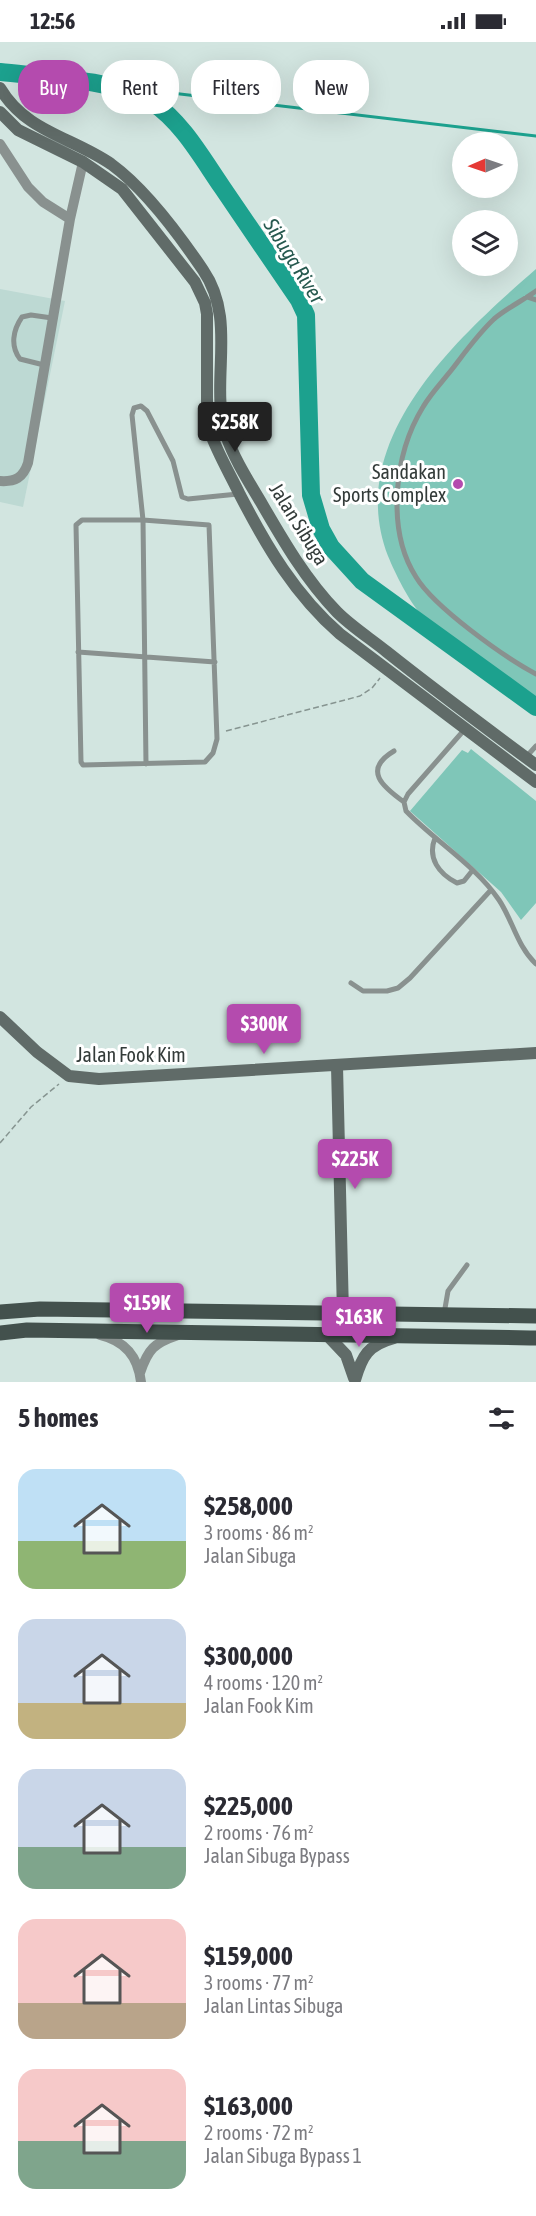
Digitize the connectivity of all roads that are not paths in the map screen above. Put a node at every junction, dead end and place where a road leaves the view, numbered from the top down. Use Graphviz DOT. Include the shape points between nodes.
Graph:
graph roads {
  1 [pos="1,90"];
  2 [pos="0,112"];
  3 [pos="0,144"];
  4 [pos="83,162"];
  5 [pos="70,219"];
  6 [pos="536,291"];
  7 [pos="527,297"];
  8 [pos="536,300"];
  9 [pos="52,318"];
  10 [pos="44,365"];
  11 [pos="0,481"];
  12 [pos="240,494"];
  13 [pos="143,520"];
  14 [pos="78,652"];
  15 [pos="144,656"];
  16 [pos="215,662"];
  17 [pos="536,674"];
  18 [pos="465,729"];
  19 [pos="536,746"];
  20 [pos="394,751"];
  21 [pos="531,761"];
  22 [pos="146,764"];
  23 [pos="536,782"];
  24 [pos="404,802"];
  25 [pos="435,838"];
  26 [pos="472,871"];
  27 [pos="490,891"];
  28 [pos="536,964"];
  29 [pos="351,983"];
  30 [pos="0,1017"];
  31 [pos="536,1053"];
  32 [pos="337,1066"];
  33 [pos="467,1265"];
  34 [pos="0,1312"];
  35 [pos="343,1314"];
  36 [pos="443,1316"];
  37 [pos="536,1316"];
  38 [pos="83,1331"];
  39 [pos="189,1331"];
  40 [pos="0,1333"];
  41 [pos="328,1336"];
  42 [pos="401,1336"];
  43 [pos="536,1338"];
  44 [pos="141,1377"];
  45 [pos="355,1381"];
  1 -- 21 [label="main road, Jalan Sibuga" via="26,119 110,164 136,184 203,270 215,292 220,314 221,399 226,434 236,459 300,568 338,613"];
  2 -- 4 [label="main road, Jalan Sibuga" via="18,130"];
  3 -- 5 [label="street" via="28,187"];
  4 -- 5 [label="street"];
  4 -- 12 [label="main road, Jalan Sibuga" via="128,195 201,293 208,326 208,425"];
  5 -- 9 [label="street"];
  6 -- 7 [label="lane"];
  7 -- 8 [label="lane"];
  7 -- 17 [label="lane" via="479,334 423,408 404,453 396,501 403,550 432,598"];
  9 -- 10 [label="street"];
  9 -- 10 [label="lane" via="22,316 13,342 20,359"];
  10 -- 11 [label="street" via="25,473"];
  12 -- 13 [label="lane" via="182,497 173,461 147,411 137,406 132,415"];
  12 -- 18 [label="main road, Jalan Sibuga" via="277,562 315,612"];
  13 -- 14 [label="lane" via="82,520 76,525"];
  13 -- 15 [label="lane"];
  13 -- 16 [label="lane" via="209,525"];
  14 -- 15 [label="lane"];
  14 -- 22 [label="lane" via="81,762"];
  15 -- 16 [label="lane"];
  15 -- 22 [label="lane"];
  16 -- 22 [label="lane" via="216,746 209,759"];
  18 -- 23 [label="main road, Jalan Sibuga"];
  18 -- 24 [label="lane"];
  19 -- 21 [label="lane"];
  20 -- 24 [label="lane" via="386,755 377,774 386,789"];
  24 -- 25 [label="lane" via="406,811"];
  25 -- 26 [label="lane"];
  25 -- 26 [label="lane" via="432,857 449,879 464,881"];
  26 -- 27 [label="lane"];
  27 -- 28 [label="lane"];
  27 -- 29 [label="lane" via="398,988 363,992"];
  30 -- 32 [label="main road, Jalan Fook Kim" via="69,1076 99,1078"];
  31 -- 32 [label="main road, Jalan Fook Kim"];
  32 -- 35 [label="main road"];
  33 -- 36 [label="lane" via="448,1291"];
  34 -- 35 [label="main road" via="40,1309"];
  35 -- 36 [label="main road"];
  36 -- 37 [label="main road"];
  38 -- 39 [label="main road"];
  38 -- 40 [label="main road"];
  38 -- 44 [label="street" via="124,1344 134,1356"];
  39 -- 41 [label="main road"];
  39 -- 44 [label="street" via="152,1348"];
  41 -- 42 [label="main road"];
  41 -- 45 [label="main road" via="346,1355"];
  42 -- 43 [label="main road"];
  42 -- 45 [label="main road" via="366,1352"];
}
